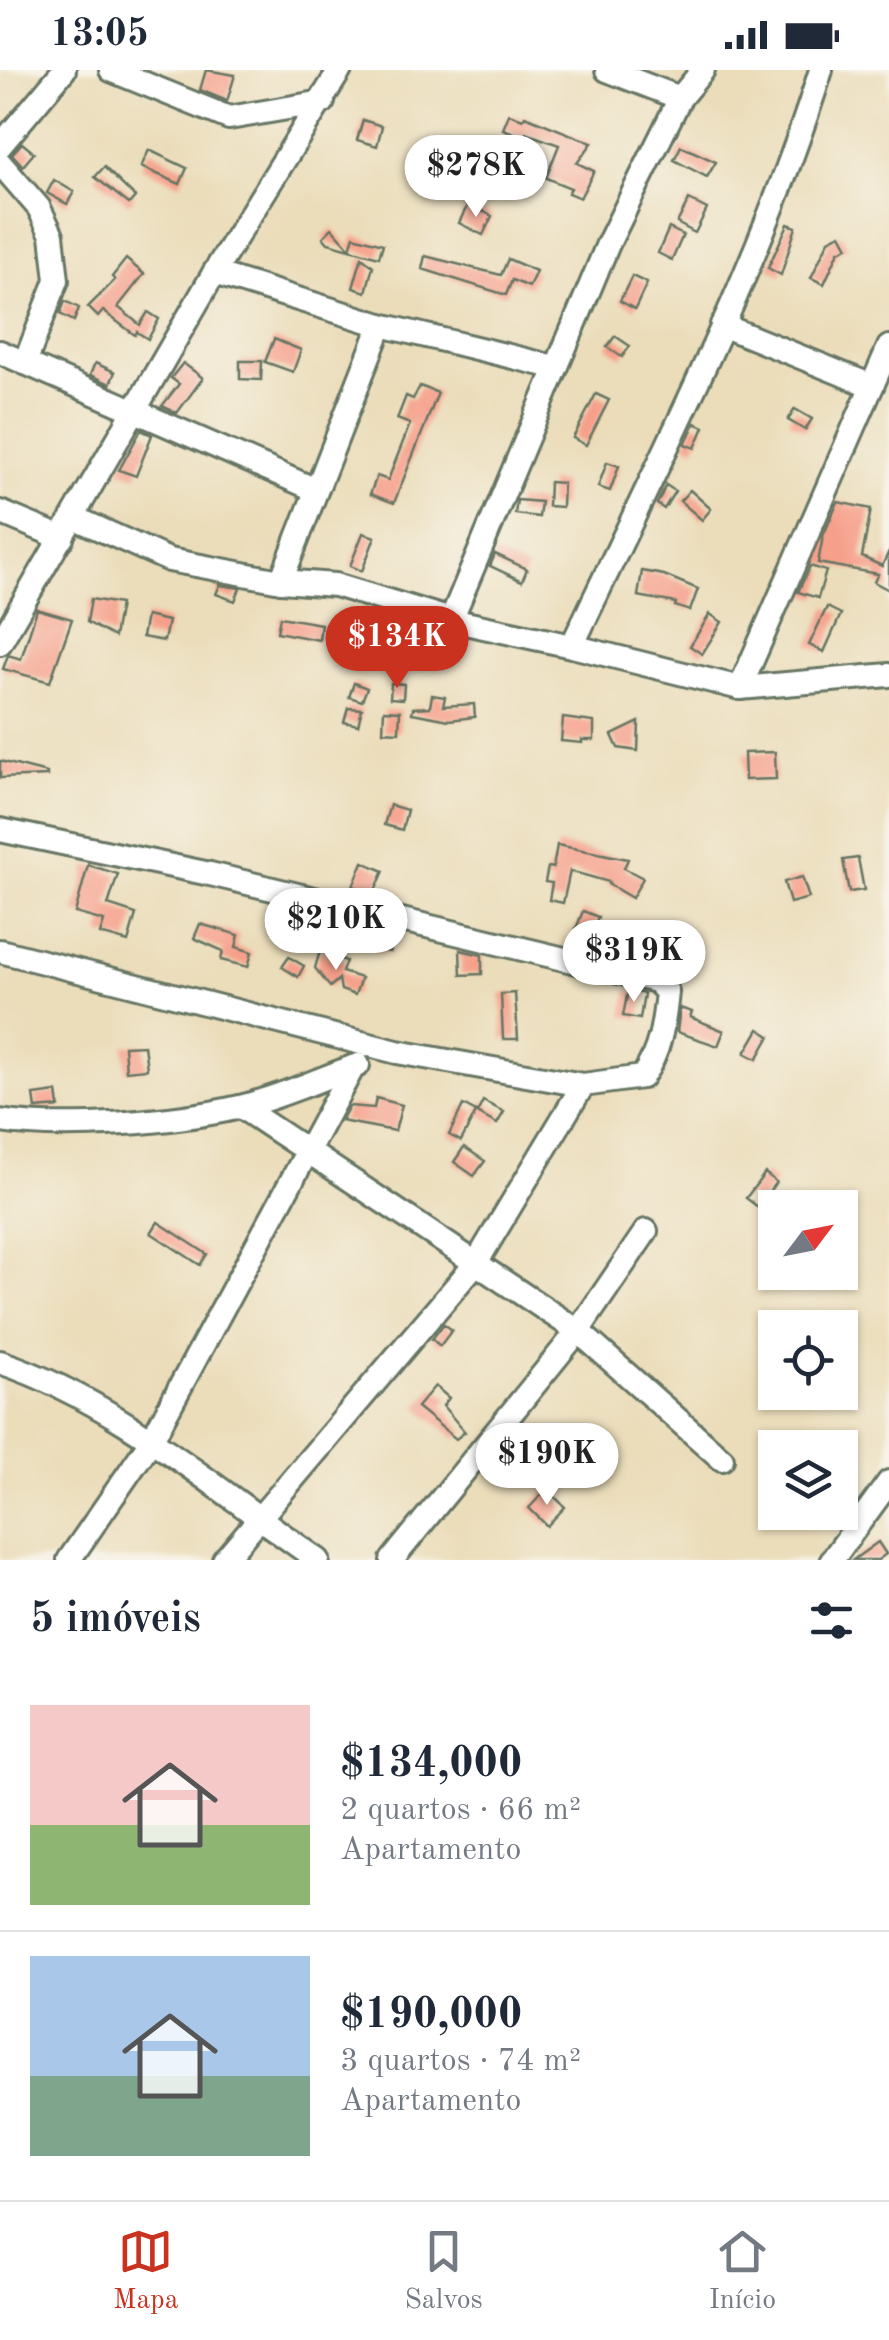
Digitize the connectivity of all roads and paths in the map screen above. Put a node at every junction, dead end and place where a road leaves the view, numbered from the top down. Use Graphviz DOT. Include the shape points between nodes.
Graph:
graph roads {
  1 [pos="64,70"];
  2 [pos="112,70"];
  3 [pos="340,70"];
  4 [pos="607,70"];
  5 [pos="704,70"];
  6 [pos="822,70"];
  7 [pos="680,98"];
  8 [pos="323,102"];
  9 [pos="0,146"];
  10 [pos="0,163"];
  11 [pos="214,273"];
  12 [pos="722,325"];
  13 [pos="381,326"];
  14 [pos="889,348"];
  15 [pos="0,352"];
  16 [pos="25,363"];
  17 [pos="554,366"];
  18 [pos="872,386"];
  19 [pos="135,412"];
  20 [pos="316,490"];
  21 [pos="0,512"];
  22 [pos="75,518"];
  23 [pos="62,538"];
  24 [pos="281,580"];
  25 [pos="451,620"];
  26 [pos="0,644"];
  27 [pos="572,646"];
  28 [pos="889,676"];
  29 [pos="740,688"];
  30 [pos="0,830"];
  31 [pos="0,950"];
  32 [pos="397,1052"];
  33 [pos="352,1067"];
  34 [pos="583,1085"];
  35 [pos="241,1107"];
  36 [pos="0,1120"];
  37 [pos="308,1152"];
  38 [pos="646,1231"];
  39 [pos="476,1263"];
  40 [pos="578,1331"];
  41 [pos="0,1362"];
  42 [pos="151,1441"];
  43 [pos="722,1459"];
  44 [pos="889,1482"];
  45 [pos="260,1520"];
  46 [pos="69,1560"];
  47 [pos="224,1560"];
  48 [pos="318,1560"];
  49 [pos="392,1560"];
  50 [pos="832,1560"];
  1 -- 9 [label="street"];
  2 -- 8 [label="street" via="229,118"];
  3 -- 8 [label="street"];
  4 -- 7 [label="street"];
  5 -- 7 [label="street"];
  6 -- 12 [label="street" via="796,153"];
  7 -- 17 [label="street"];
  8 -- 11 [label="street"];
  10 -- 16 [label="street" via="39,208 52,235 57,280"];
  11 -- 13 [label="street"];
  11 -- 19 [label="street"];
  12 -- 18 [label="street"];
  12 -- 27 [label="street"];
  13 -- 17 [label="street"];
  13 -- 20 [label="street"];
  14 -- 18 [label="street"];
  15 -- 16 [label="street"];
  16 -- 19 [label="street"];
  17 -- 25 [label="street"];
  18 -- 29 [label="street"];
  19 -- 20 [label="street"];
  19 -- 22 [label="street"];
  20 -- 24 [label="street"];
  21 -- 23 [label="street"];
  22 -- 23 [label="street"];
  22 -- 24 [label="street" via="169,560"];
  23 -- 26 [label="street"];
  24 -- 25 [label="street" via="335,585"];
  25 -- 27 [label="street"];
  27 -- 29 [label="street"];
  28 -- 29 [label="street"];
  30 -- 34 [label="street" via="656,981 667,992 663,1029 642,1078"];
  31 -- 32 [label="street"];
  32 -- 33 [label="street"];
  32 -- 34 [label="street"];
  33 -- 35 [label="street"];
  33 -- 37 [label="street"];
  34 -- 39 [label="street"];
  35 -- 36 [label="street" via="157,1120"];
  35 -- 37 [label="street"];
  37 -- 39 [label="street"];
  37 -- 42 [label="street"];
  38 -- 40 [label="street"];
  39 -- 40 [label="street"];
  39 -- 45 [label="street"];
  40 -- 43 [label="street"];
  40 -- 49 [label="street"];
  41 -- 42 [label="street" via="90,1402"];
  42 -- 45 [label="street"];
  42 -- 46 [label="street"];
  44 -- 50 [label="street"];
  45 -- 47 [label="street"];
  45 -- 48 [label="street"];
}
